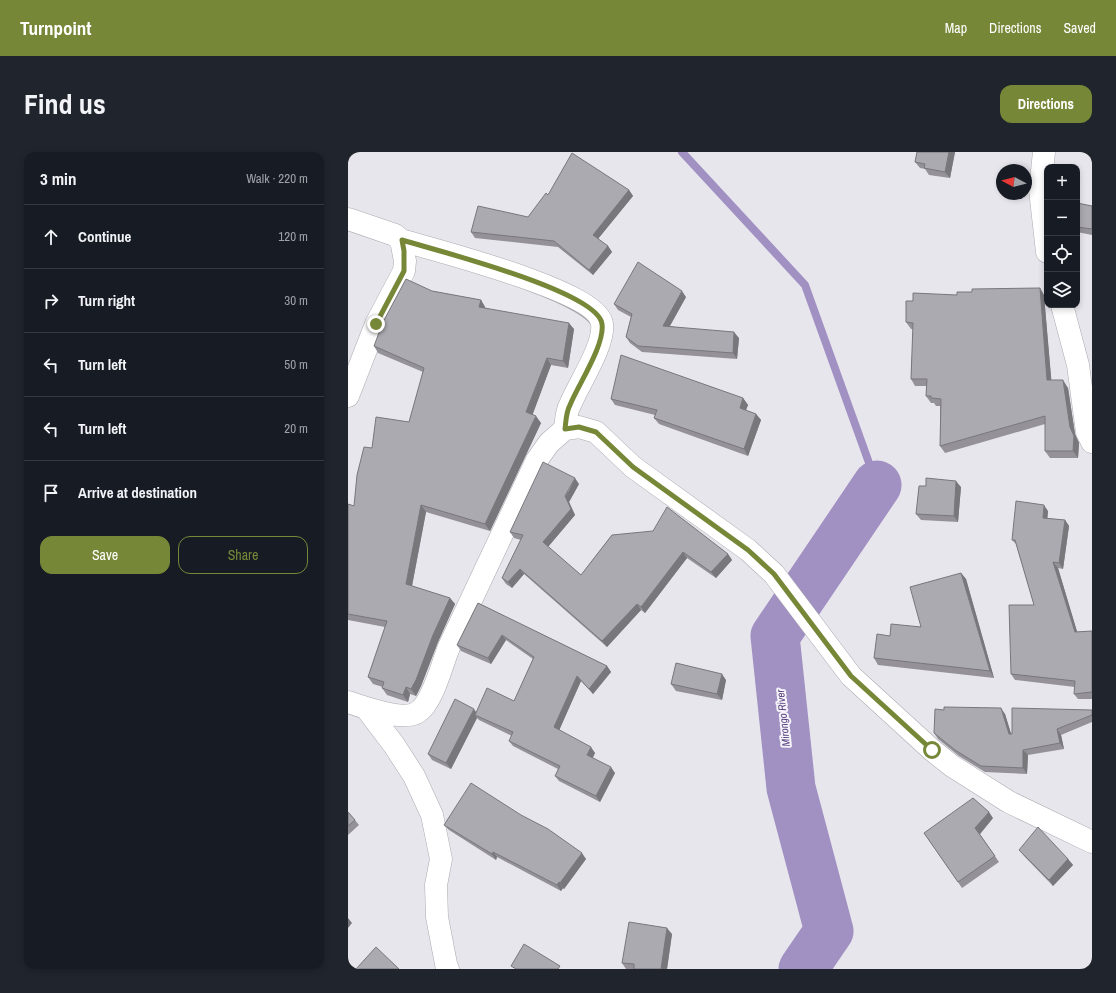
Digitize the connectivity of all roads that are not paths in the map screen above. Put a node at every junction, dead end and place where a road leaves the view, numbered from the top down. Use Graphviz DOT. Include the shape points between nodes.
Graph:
graph roads {
  1 [pos="1044,152"];
  2 [pos="348,219"];
  3 [pos="1045,236"];
  4 [pos="402,240"];
  5 [pos="1063,308"];
  6 [pos="348,396"];
  7 [pos="565,429"];
  8 [pos="1092,442"];
  9 [pos="357,705"];
  10 [pos="1092,842"];
  11 [pos="448,969"];
  1 -- 3 [label="street" via="1040,190"];
  2 -- 4 [label="street" via="395,235"];
  4 -- 6 [label="street" via="404,271 376,324"];
  4 -- 7 [label="street" via="508,271 570,297 596,312 602,323 601,340 569,407"];
  5 -- 8 [label="street" via="1078,365 1087,432"];
  7 -- 9 [label="street" via="549,443 537,460 449,648 428,700 418,712 406,716"];
  7 -- 10 [label="street" via="579,427 596,432 633,467 748,550 774,574 851,676 952,766 1009,802"];
  9 -- 11 [label="street" via="394,744 414,776 432,815 440,859 436,885 437,917"];
}
